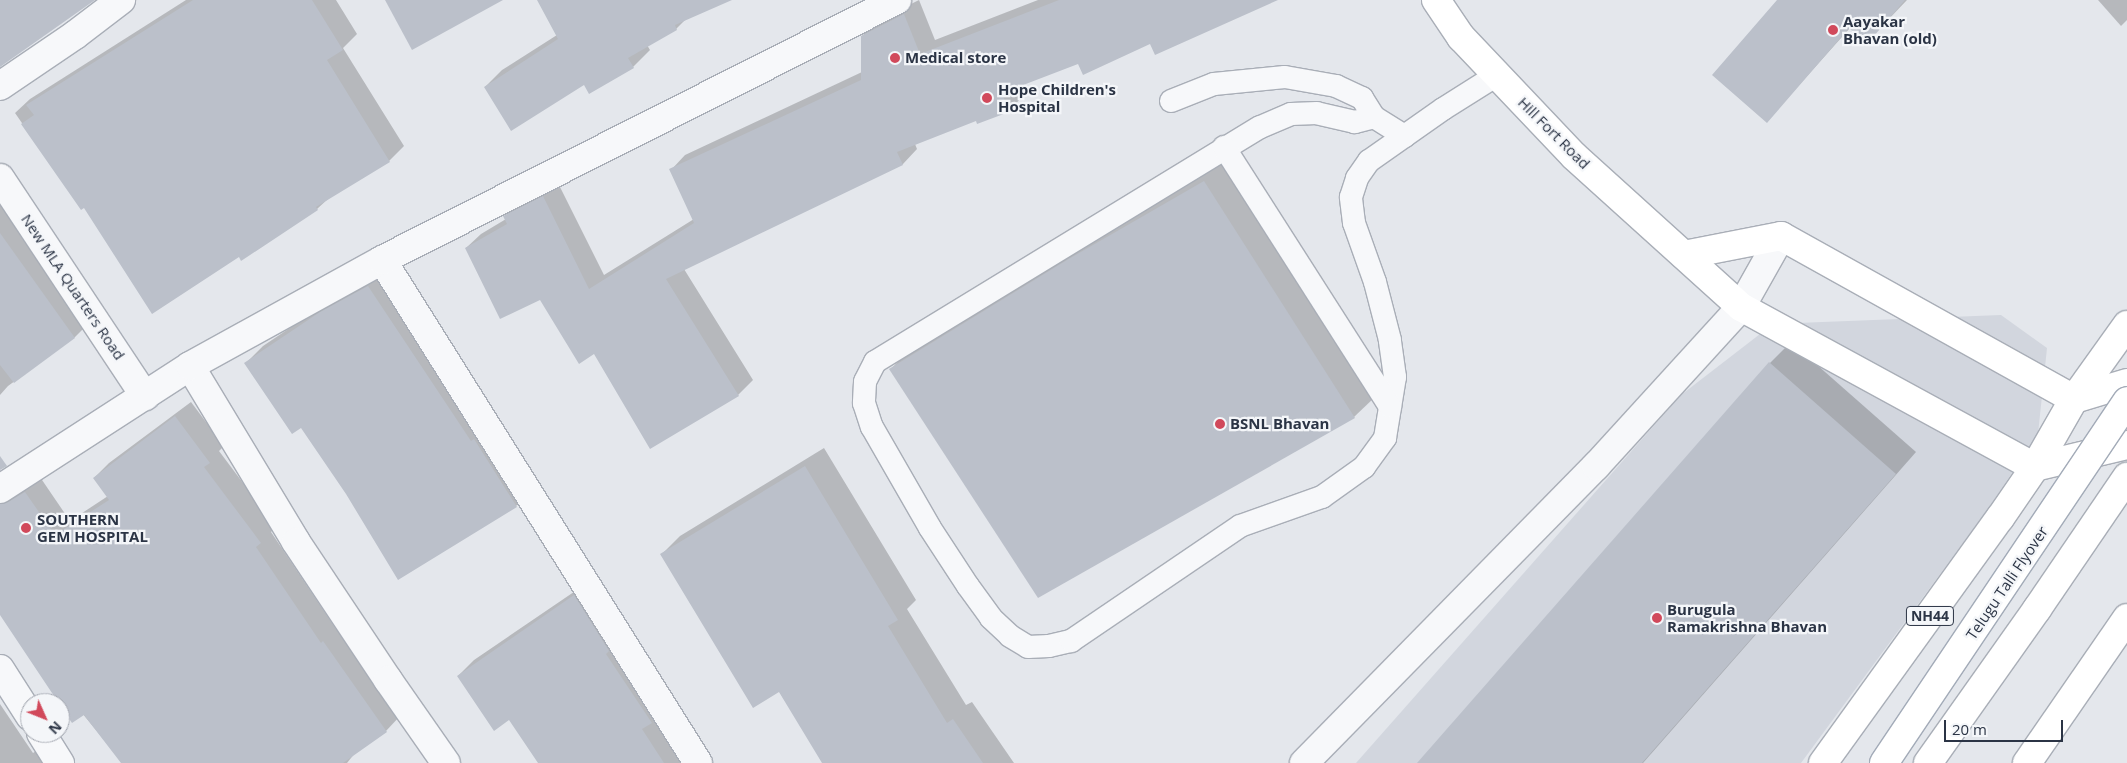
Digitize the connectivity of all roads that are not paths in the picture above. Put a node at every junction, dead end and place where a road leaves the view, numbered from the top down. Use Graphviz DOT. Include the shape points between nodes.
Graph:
graph roads {
  1 [pos="121,0"];
  2 [pos="897,0"];
  3 [pos="1436,0"];
  4 [pos="1497,75"];
  5 [pos="0,86"];
  6 [pos="1171,101"];
  7 [pos="1374,117"];
  8 [pos="1404,136"];
  9 [pos="1224,147"];
  10 [pos="0,178"];
  11 [pos="1781,236"];
  12 [pos="1684,255"];
  13 [pos="382,260"];
  14 [pos="1741,307"];
  15 [pos="2127,326"];
  16 [pos="190,366"];
  17 [pos="2127,383"];
  18 [pos="145,396"];
  19 [pos="2074,399"];
  20 [pos="2127,401"];
  21 [pos="1390,407"];
  22 [pos="2127,445"];
  23 [pos="2035,468"];
  24 [pos="2127,477"];
  25 [pos="0,489"];
  26 [pos="2127,618"];
  27 [pos="0,669"];
  28 [pos="20,700"];
  29 [pos="47,743"];
  30 [pos="60,763"];
  31 [pos="446,763"];
  32 [pos="698,763"];
  33 [pos="1304,763"];
  34 [pos="1823,763"];
  35 [pos="1884,763"];
  36 [pos="1928,763"];
  37 [pos="2027,763"];
  1 -- 5 [label="street"];
  2 -- 13 [label="street"];
  3 -- 4 [label="main road, Hill Fort Road" via="1461,37"];
  4 -- 8 [label="lane"];
  4 -- 12 [label="main road, Hill Fort Road" via="1574,156"];
  6 -- 7 [label="lane" via="1214,84 1285,76 1336,86 1362,98"];
  7 -- 8 [label="lane"];
  7 -- 9 [label="lane" via="1355,122 1317,113 1291,114"];
  8 -- 21 [label="lane" via="1369,161 1357,178 1351,198 1354,223 1390,340 1395,377"];
  9 -- 21 [label="lane"];
  9 -- 21 [label="lane" via="874,362 865,382 864,403 872,428 930,528 991,618 1010,636 1028,647 1071,641 1240,526 1322,497 1364,467 1386,438"];
  10 -- 18 [label="street, New MLA Quarters Road"];
  11 -- 12 [label="main road"];
  11 -- 14 [label="street"];
  11 -- 19 [label="main road"];
  12 -- 14 [label="main road, Hill Fort Road"];
  13 -- 16 [label="street"];
  13 -- 32 [label="street"];
  14 -- 23 [label="main road, Hill Fort Road"];
  14 -- 33 [label="street" via="1596,466"];
  15 -- 19 [label="main road, NH44"];
  16 -- 18 [label="street"];
  16 -- 31 [label="street" via="296,542"];
  17 -- 19 [label="main road"];
  18 -- 25 [label="street"];
  19 -- 23 [label="main road, NH44"];
  20 -- 35 [label="main road, Telugu Talli Flyover, bridge"];
  22 -- 23 [label="main road"];
  23 -- 34 [label="main road, NH44"];
  24 -- 36 [label="main road"];
  26 -- 37 [label="main road"];
  27 -- 28 [label="street"];
  29 -- 30 [label="street"];
}
